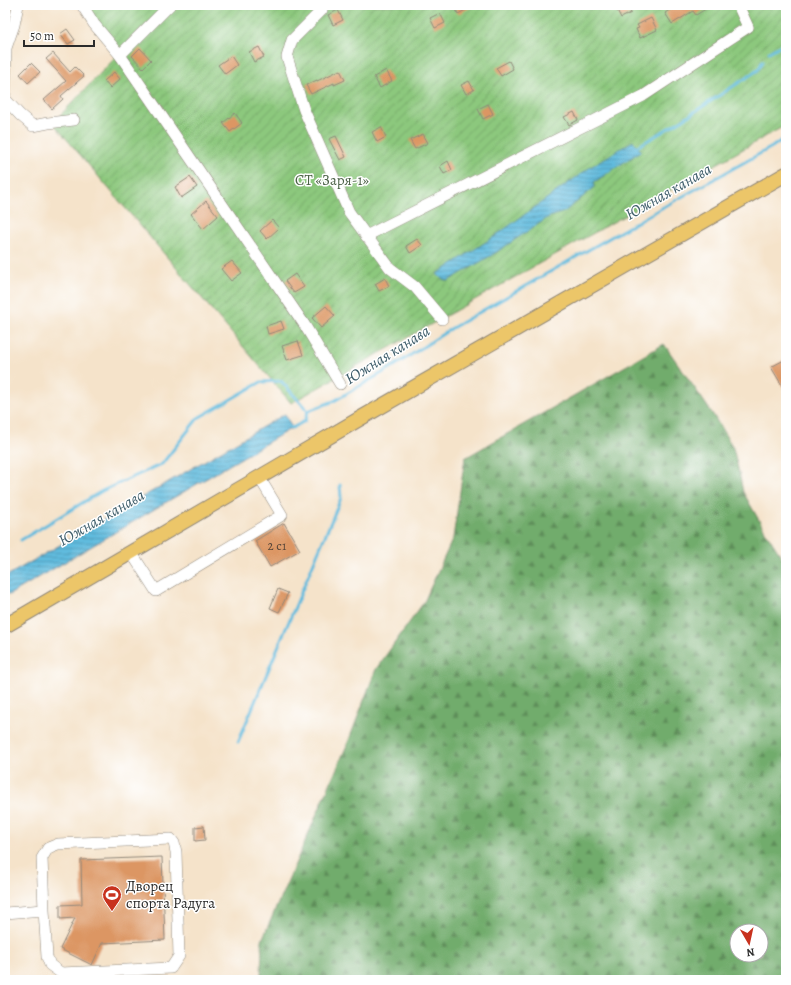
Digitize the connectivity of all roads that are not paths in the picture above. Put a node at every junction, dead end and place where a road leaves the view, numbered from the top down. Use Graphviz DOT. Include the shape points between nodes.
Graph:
graph roads {
  1 [pos="18,5"];
  2 [pos="82,5"];
  3 [pos="170,5"];
  4 [pos="322,5"];
  5 [pos="738,5"];
  6 [pos="120,55"];
  7 [pos="74,120"];
  8 [pos="786,174"];
  9 [pos="366,236"];
  10 [pos="442,319"];
  11 [pos="340,384"];
  12 [pos="259,477"];
  13 [pos="131,552"];
  14 [pos="6,624"];
  15 [pos="44,910"];
  16 [pos="5,913"];
  1 -- 7 [label="lane" via="6,48 6,99 33,126"];
  2 -- 6 [label="lane"];
  3 -- 6 [label="lane"];
  4 -- 9 [label="lane" via="322,10 292,40 287,56 307,117 349,212"];
  5 -- 9 [label="lane" via="748,27 643,96"];
  6 -- 11 [label="lane" via="304,324"];
  8 -- 12 [label="main road"];
  9 -- 10 [label="lane" via="390,268 415,287"];
  12 -- 13 [label="main road"];
  12 -- 13 [label="lane" via="282,515 156,591"];
  13 -- 14 [label="main road"];
  15 -- 15 [label="lane" via="47,957 50,965 61,973 171,968 179,956 174,843 171,839 161,839 58,844 48,848 42,858"];
  15 -- 16 [label="lane"];
}
